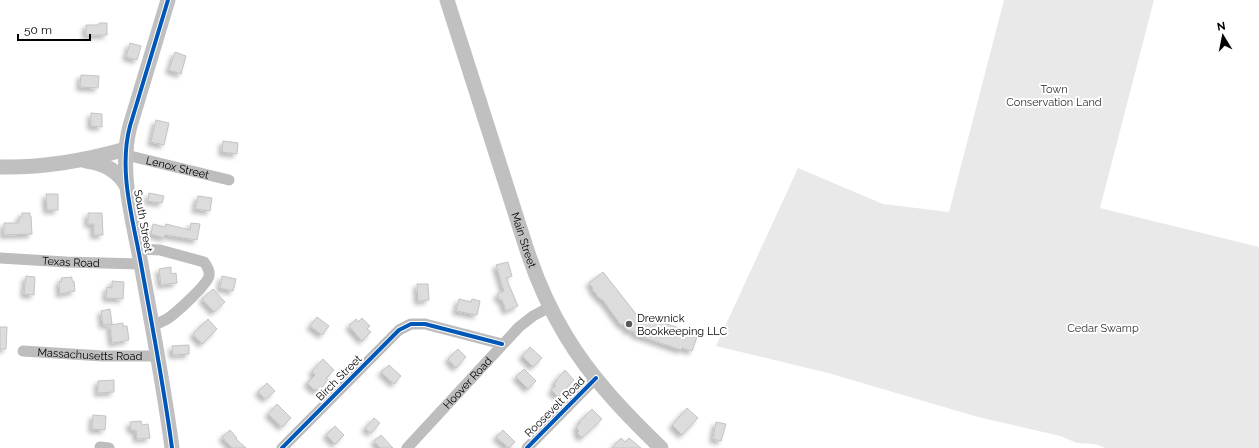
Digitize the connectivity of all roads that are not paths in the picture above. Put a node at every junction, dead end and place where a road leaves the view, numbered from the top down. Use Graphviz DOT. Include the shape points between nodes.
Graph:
graph roads {
  1 [pos="168,0"];
  2 [pos="447,0"];
  3 [pos="126,147"];
  4 [pos="75,160"];
  5 [pos="0,167"];
  6 [pos="229,180"];
  7 [pos="127,187"];
  8 [pos="140,257"];
  9 [pos="0,258"];
  10 [pos="550,307"];
  11 [pos="152,325"];
  12 [pos="502,344"];
  13 [pos="23,351"];
  14 [pos="157,356"];
  15 [pos="596,378"];
  16 [pos="172,448"];
  17 [pos="282,448"];
  18 [pos="407,448"];
  19 [pos="527,448"];
  20 [pos="661,448"];
  1 -- 3 [label="street, South Street"];
  2 -- 10 [label="street, Main Street" via="526,247"];
  3 -- 4 [label="street"];
  3 -- 6 [label="street, Lenox Street"];
  3 -- 7 [label="street, South Street"];
  4 -- 5 [label="street" via="36,166"];
  4 -- 7 [label="street" via="105,165 117,172"];
  7 -- 8 [label="street, South Street"];
  8 -- 9 [label="street, Texas Road" via="66,262"];
  8 -- 11 [label="street, South Street"];
  8 -- 11 [label="street, Texas Road" via="160,250 204,262 209,272 204,285 167,319"];
  10 -- 12 [label="street, Hoover Road" via="526,320"];
  10 -- 15 [label="street, Main Street" via="566,337"];
  11 -- 14 [label="street, South Street"];
  12 -- 17 [label="street, Birch Street" via="425,324 411,324 399,330"];
  12 -- 18 [label="street, Hoover Road"];
  13 -- 14 [label="street, Massachusetts Road" via="103,356"];
  14 -- 16 [label="street, South Street"];
  15 -- 19 [label="street, Roosevelt Road"];
  15 -- 20 [label="street, Main Street" via="624,412"];
}
